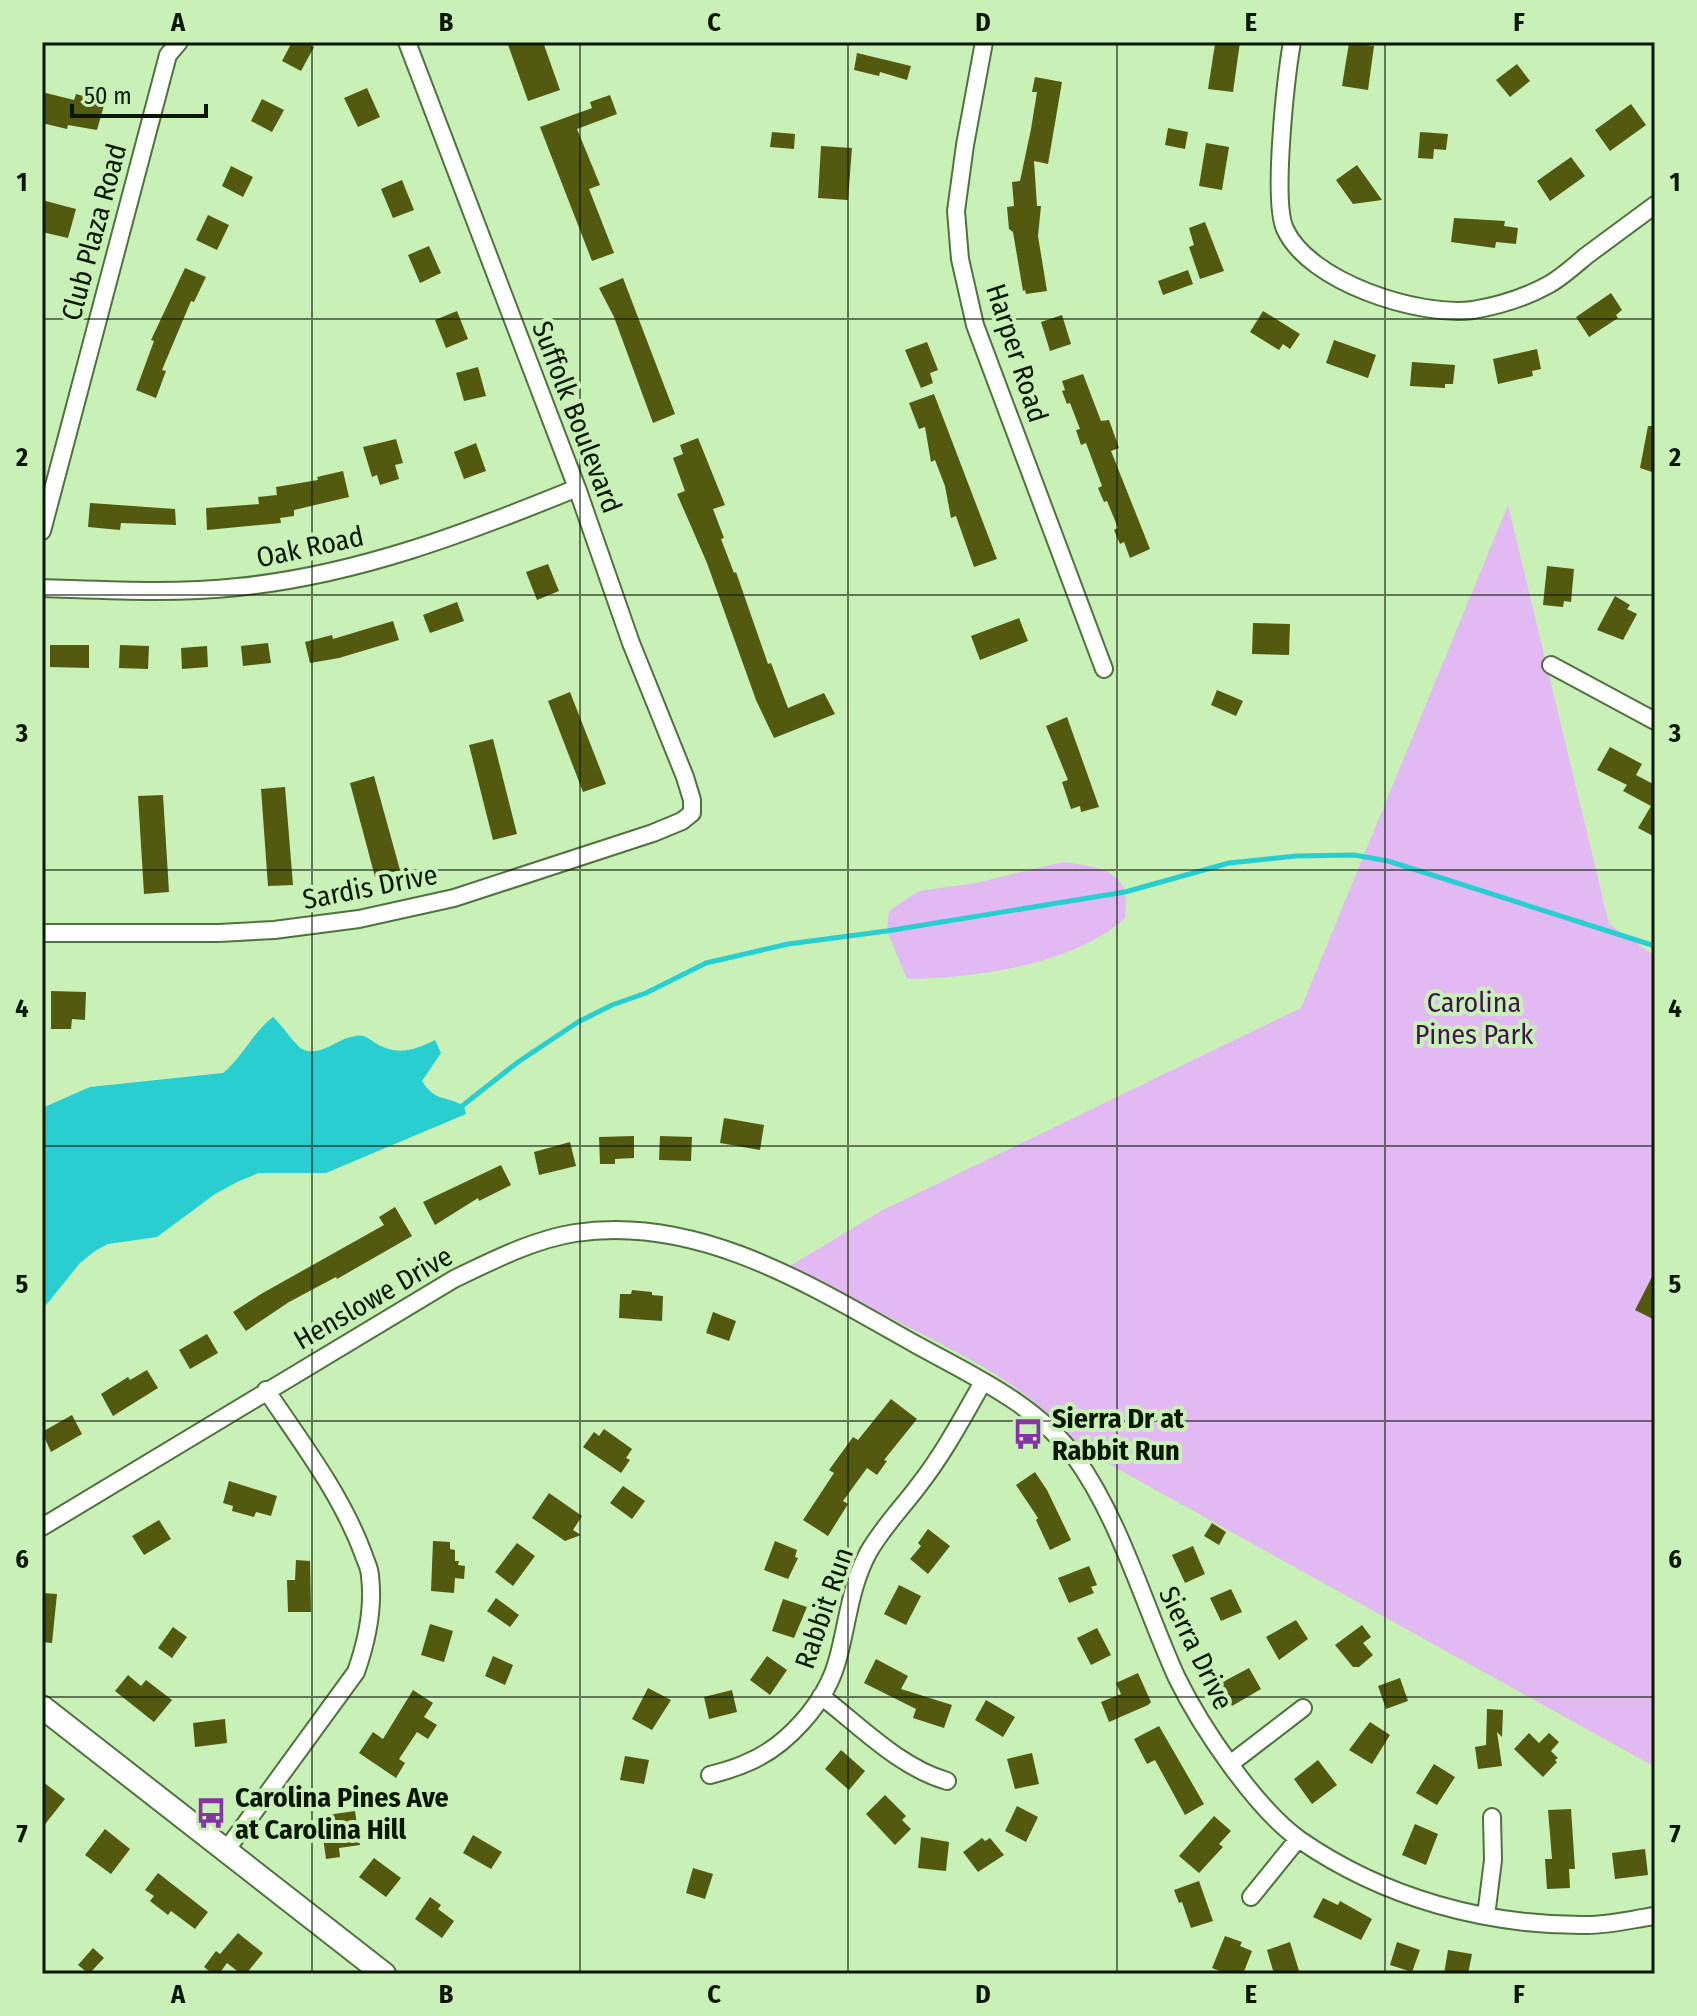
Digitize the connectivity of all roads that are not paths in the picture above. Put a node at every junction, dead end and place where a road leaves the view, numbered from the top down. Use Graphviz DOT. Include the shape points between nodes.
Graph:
graph roads {
  1 [pos="179,42"];
  2 [pos="407,42"];
  3 [pos="984,42"];
  4 [pos="1292,42"];
  5 [pos="1655,205"];
  6 [pos="577,488"];
  7 [pos="42,531"];
  8 [pos="42,588"];
  9 [pos="1551,665"];
  10 [pos="1104,669"];
  11 [pos="1655,721"];
  12 [pos="692,813"];
  13 [pos="42,933"];
  14 [pos="761,1263"];
  15 [pos="983,1382"];
  16 [pos="266,1390"];
  17 [pos="42,1527"];
  18 [pos="821,1696"];
  19 [pos="42,1707"];
  20 [pos="1303,1708"];
  21 [pos="1230,1764"];
  22 [pos="710,1775"];
  23 [pos="947,1781"];
  24 [pos="1492,1817"];
  25 [pos="1298,1839"];
  26 [pos="227,1849"];
  27 [pos="1251,1897"];
  28 [pos="1486,1916"];
  29 [pos="1655,1916"];
  30 [pos="384,1974"];
  1 -- 7 [label="street, Club Plaza Road" via="168,55"];
  2 -- 6 [label="street, Suffolk Boulevard"];
  3 -- 10 [label="street, Harper Road" via="956,211 960,259 975,325"];
  4 -- 5 [label="street" via="1278,190 1284,228 1302,253 1358,287 1428,309 1471,310 1510,300 1548,285"];
  6 -- 8 [label="street, Oak Road" via="458,536 291,580 148,591"];
  6 -- 12 [label="street, Suffolk Boulevard" via="685,777"];
  9 -- 11 [label="street"];
  12 -- 13 [label="street, Sardis Drive" via="653,833 468,893 359,919 233,933"];
  14 -- 15 [label="street, Sierra Drive"];
  14 -- 16 [label="street, Henslowe Drive" via="661,1234 577,1233 544,1240 454,1279"];
  15 -- 18 [label="street, Rabbit Run" via="952,1438 865,1559 850,1595 838,1659"];
  15 -- 21 [label="street, Sierra Drive" via="1022,1407 1074,1457 1116,1535 1178,1679"];
  16 -- 17 [label="street, Henslowe Drive"];
  16 -- 26 [label="street" via="356,1534 370,1574 370,1611 367,1643 356,1672"];
  18 -- 22 [label="street, Rabbit Run" via="776,1745 747,1764"];
  18 -- 23 [label="street" via="907,1763"];
  19 -- 26 [label="street"];
  20 -- 21 [label="street"];
  21 -- 25 [label="street, Sierra Drive"];
  24 -- 28 [label="street"];
  25 -- 27 [label="street"];
  25 -- 28 [label="street, Sierra Drive" via="1382,1888"];
  26 -- 30 [label="street"];
  28 -- 29 [label="street, Sierra Drive" via="1590,1925"];
}
